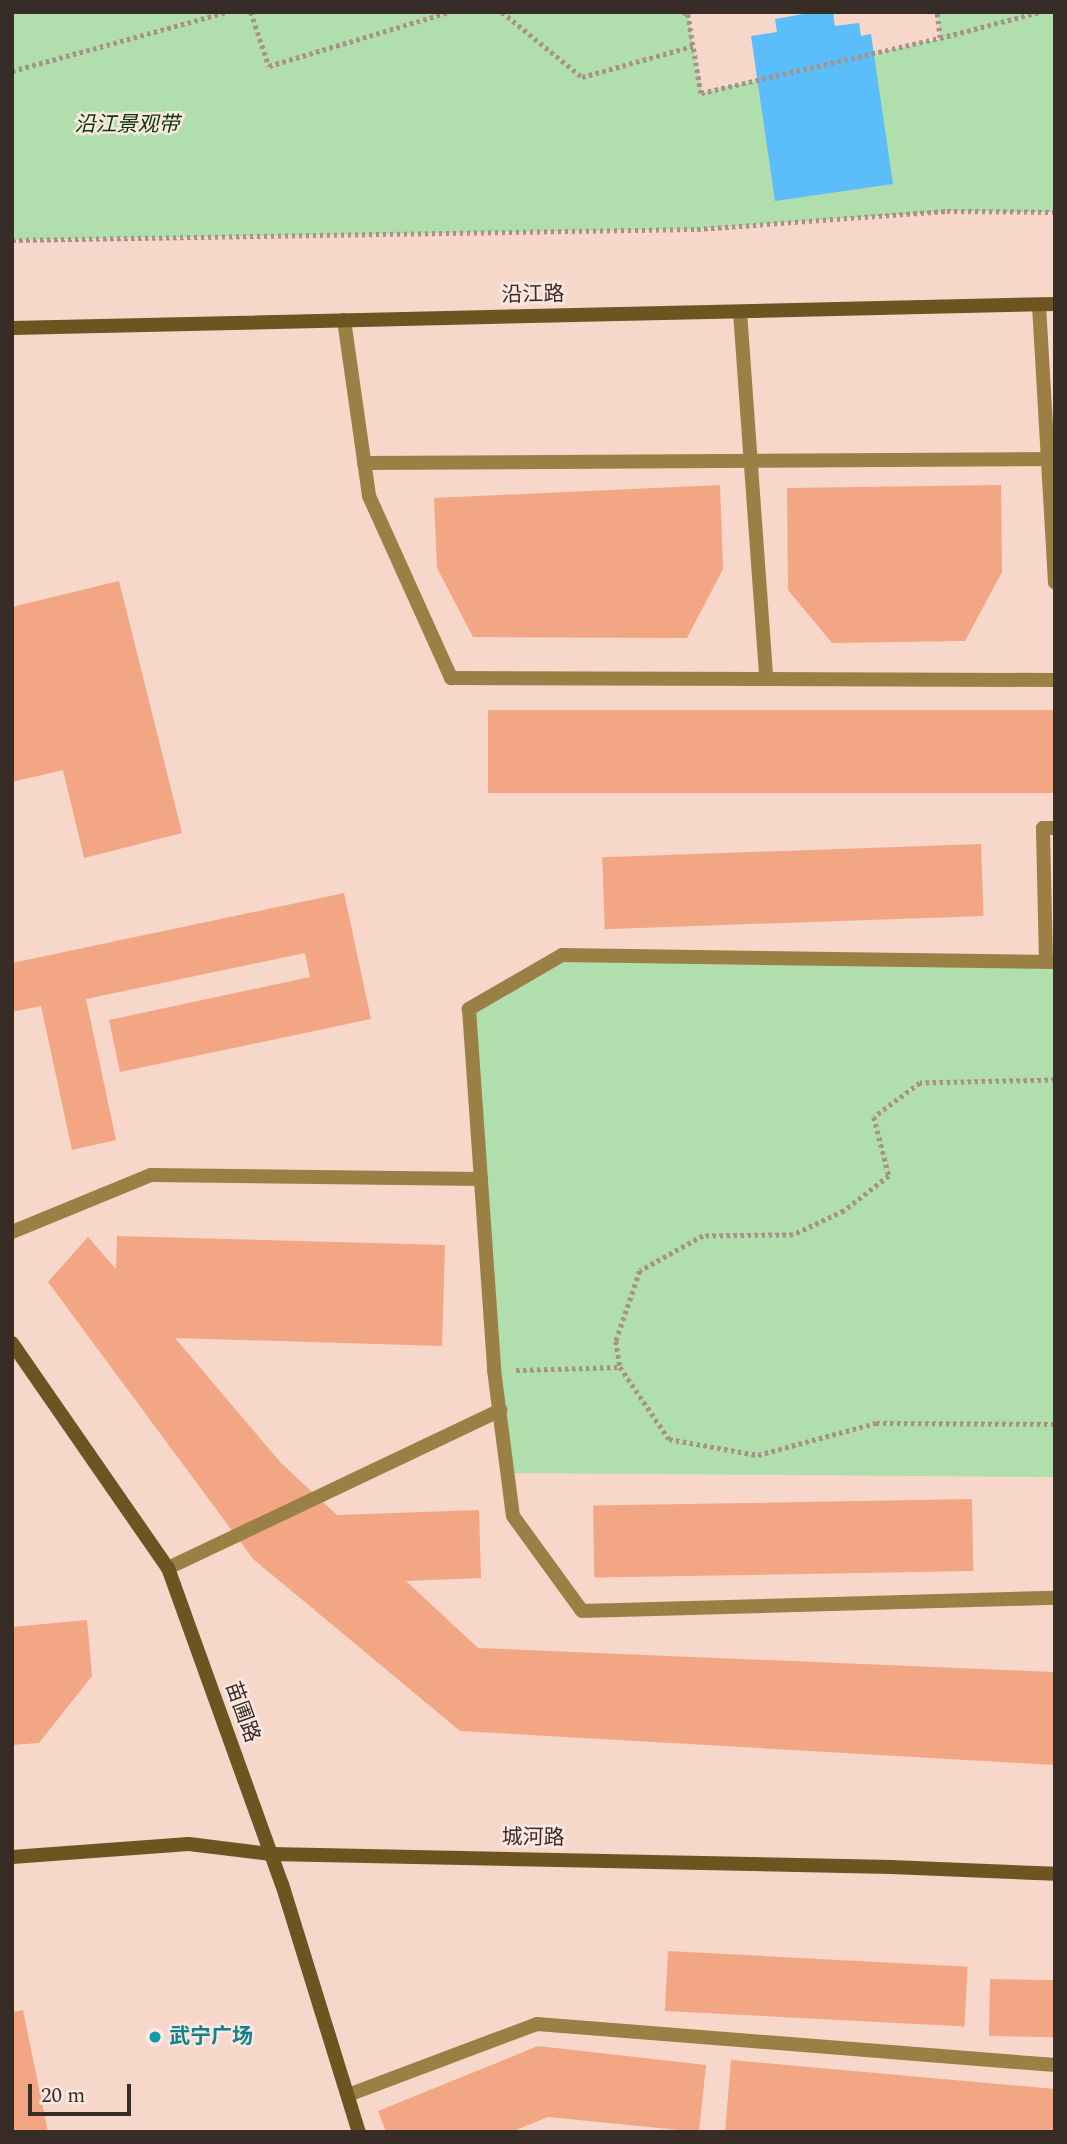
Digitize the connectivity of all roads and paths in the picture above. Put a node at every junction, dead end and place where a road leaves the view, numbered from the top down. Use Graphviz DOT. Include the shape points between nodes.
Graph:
graph roads {
  1 [pos="226,12"];
  2 [pos="251,12"];
  3 [pos="449,12"];
  4 [pos="502,12"];
  5 [pos="683,12"];
  6 [pos="937,12"];
  7 [pos="1039,12"];
  8 [pos="940,38"];
  9 [pos="693,46"];
  10 [pos="12,71"];
  11 [pos="1055,212"];
  12 [pos="12,240"];
  13 [pos="1055,304"];
  14 [pos="1039,305"];
  15 [pos="740,312"];
  16 [pos="344,320"];
  17 [pos="12,328"];
  18 [pos="1051,459"];
  19 [pos="750,461"];
  20 [pos="365,463"];
  21 [pos="1055,583"];
  22 [pos="766,679"];
  23 [pos="1055,680"];
  24 [pos="1055,828"];
  25 [pos="1051,962"];
  26 [pos="1055,1080"];
  27 [pos="481,1179"];
  28 [pos="12,1232"];
  29 [pos="12,1343"];
  30 [pos="620,1367"];
  31 [pos="494,1370"];
  32 [pos="500,1410"];
  33 [pos="1055,1424"];
  34 [pos="168,1568"];
  35 [pos="1055,1598"];
  36 [pos="271,1854"];
  37 [pos="12,1857"];
  38 [pos="1055,1874"];
  39 [pos="1055,2065"];
  40 [pos="348,2095"];
  41 [pos="359,2132"];
  1 -- 10 [label="path"];
  2 -- 3 [label="path" via="269,66"];
  4 -- 9 [label="path" via="582,77"];
  5 -- 9 [label="path" via="688,14"];
  6 -- 8 [label="path"];
  7 -- 8 [label="path"];
  8 -- 9 [label="path" via="701,93"];
  11 -- 12 [label="path" via="947,211 697,229"];
  13 -- 14 [label="main road, 沿江路"];
  14 -- 15 [label="main road, 沿江路"];
  14 -- 18 [label="lane"];
  15 -- 16 [label="main road, 沿江路"];
  15 -- 19 [label="lane"];
  16 -- 17 [label="main road, 沿江路"];
  16 -- 20 [label="lane"];
  18 -- 19 [label="lane"];
  18 -- 21 [label="lane"];
  19 -- 20 [label="lane"];
  19 -- 22 [label="lane"];
  20 -- 22 [label="lane" via="369,496 451,678"];
  22 -- 23 [label="lane"];
  24 -- 25 [label="lane" via="1043,828"];
  25 -- 27 [label="lane" via="562,955 469,1009"];
  26 -- 30 [label="path" via="920,1083 874,1117 888,1176 844,1211 793,1235 703,1236 640,1271 617,1340"];
  27 -- 28 [label="lane" via="151,1175"];
  27 -- 31 [label="lane"];
  29 -- 34 [label="main road, 苗圃路"];
  30 -- 31 [label="path"];
  30 -- 33 [label="path" via="669,1439 758,1455 876,1423"];
  31 -- 32 [label="lane"];
  32 -- 34 [label="lane"];
  32 -- 35 [label="lane" via="513,1516 582,1611"];
  34 -- 36 [label="main road, 苗圃路"];
  36 -- 37 [label="main road, 城河路" via="189,1844"];
  36 -- 38 [label="main road, 城河路"];
  36 -- 40 [label="main road, 苗圃路"];
  39 -- 40 [label="lane" via="537,2024"];
  40 -- 41 [label="main road, 苗圃路"];
}
